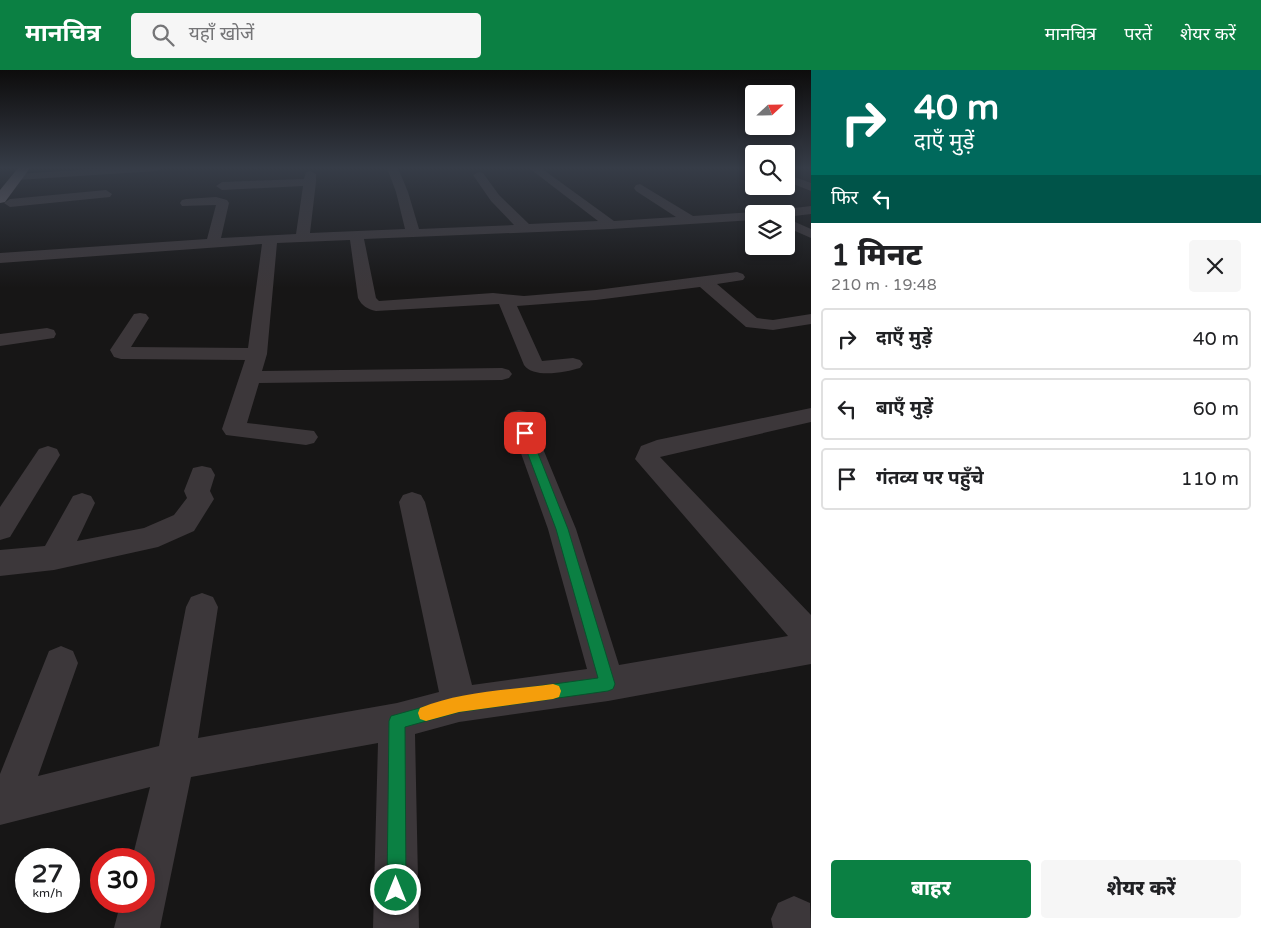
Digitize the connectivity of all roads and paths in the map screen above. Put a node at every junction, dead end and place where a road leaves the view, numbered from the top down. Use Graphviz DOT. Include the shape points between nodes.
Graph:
graph roads {
  1 [pos="222,208"];
  2 [pos="306,208"];
  3 [pos="405,208"];
  4 [pos="505,208"];
  5 [pos="588,208"];
  6 [pos="672,208"];
  7 [pos="811,210"];
  8 [pos="795,212"];
  9 [pos="745,217"];
  10 [pos="692,221"];
  11 [pos="611,225"];
  12 [pos="795,226"];
  13 [pos="526,229"];
  14 [pos="413,233"];
  15 [pos="356,234"];
  16 [pos="811,234"];
  17 [pos="303,237"];
  18 [pos="270,239"];
  19 [pos="213,242"];
  20 [pos="0,258"];
  21 [pos="737,277"];
  22 [pos="704,282"];
  23 [pos="506,299"];
  24 [pos="140,318"];
  25 [pos="811,319"];
  26 [pos="47,334"];
  27 [pos="0,340"];
  28 [pos="257,354"];
  29 [pos="573,364"];
  30 [pos="502,374"];
  31 [pos="250,377"];
  32 [pos="811,415"];
  33 [pos="519,418"];
  34 [pos="306,437"];
  35 [pos="48,456"];
  36 [pos="202,475"];
  37 [pos="82,502"];
  38 [pos="412,502"];
  39 [pos="0,529"];
  40 [pos="54,558"];
  41 [pos="0,563"];
  42 [pos="202,607"];
  43 [pos="811,638"];
  44 [pos="811,648"];
  45 [pos="61,663"];
  46 [pos="608,684"];
  47 [pos="459,704"];
  48 [pos="397,721"];
  49 [pos="175,761"];
  50 [pos="4,804"];
  51 [pos="155,851"];
  52 [pos="141,913"];
  53 [pos="137,928"];
  54 [pos="396,928"];
  1 -- 19 [label="street"];
  2 -- 17 [label="street"];
  3 -- 14 [label="street"];
  4 -- 13 [label="street"];
  5 -- 11 [label="street"];
  6 -- 10 [label="street"];
  7 -- 8 [label="street"];
  9 -- 10 [label="street"];
  10 -- 11 [label="street"];
  11 -- 13 [label="street"];
  12 -- 16 [label="street"];
  13 -- 14 [label="street"];
  14 -- 15 [label="street"];
  15 -- 17 [label="street"];
  15 -- 23 [label="street" via="371,305"];
  17 -- 18 [label="street"];
  18 -- 19 [label="street"];
  18 -- 28 [label="street"];
  19 -- 20 [label="street"];
  21 -- 22 [label="street"];
  22 -- 23 [label="street" via="596,295 524,301"];
  22 -- 25 [label="street" via="752,323 773,325"];
  23 -- 29 [label="street" via="534,365"];
  24 -- 28 [label="street" via="121,353"];
  26 -- 27 [label="street"];
  28 -- 31 [label="street"];
  30 -- 31 [label="street"];
  31 -- 34 [label="street" via="234,429"];
  32 -- 43 [label="street" via="658,448 650,452 647,459"];
  33 -- 46 [label="street" via="562,529"];
  35 -- 39 [label="street"];
  36 -- 40 [label="street" via="197,491 201,499 184,523 148,539"];
  37 -- 40 [label="street"];
  38 -- 47 [label="street"];
  40 -- 41 [label="street"];
  42 -- 49 [label="street"];
  44 -- 46 [label="street"];
  45 -- 50 [label="street"];
  46 -- 47 [label="street"];
  47 -- 48 [label="street"];
  48 -- 49 [label="street"];
  48 -- 54 [label="street"];
  49 -- 50 [label="street"];
  49 -- 51 [label="street"];
  52 -- 53 [label="street"];
}
